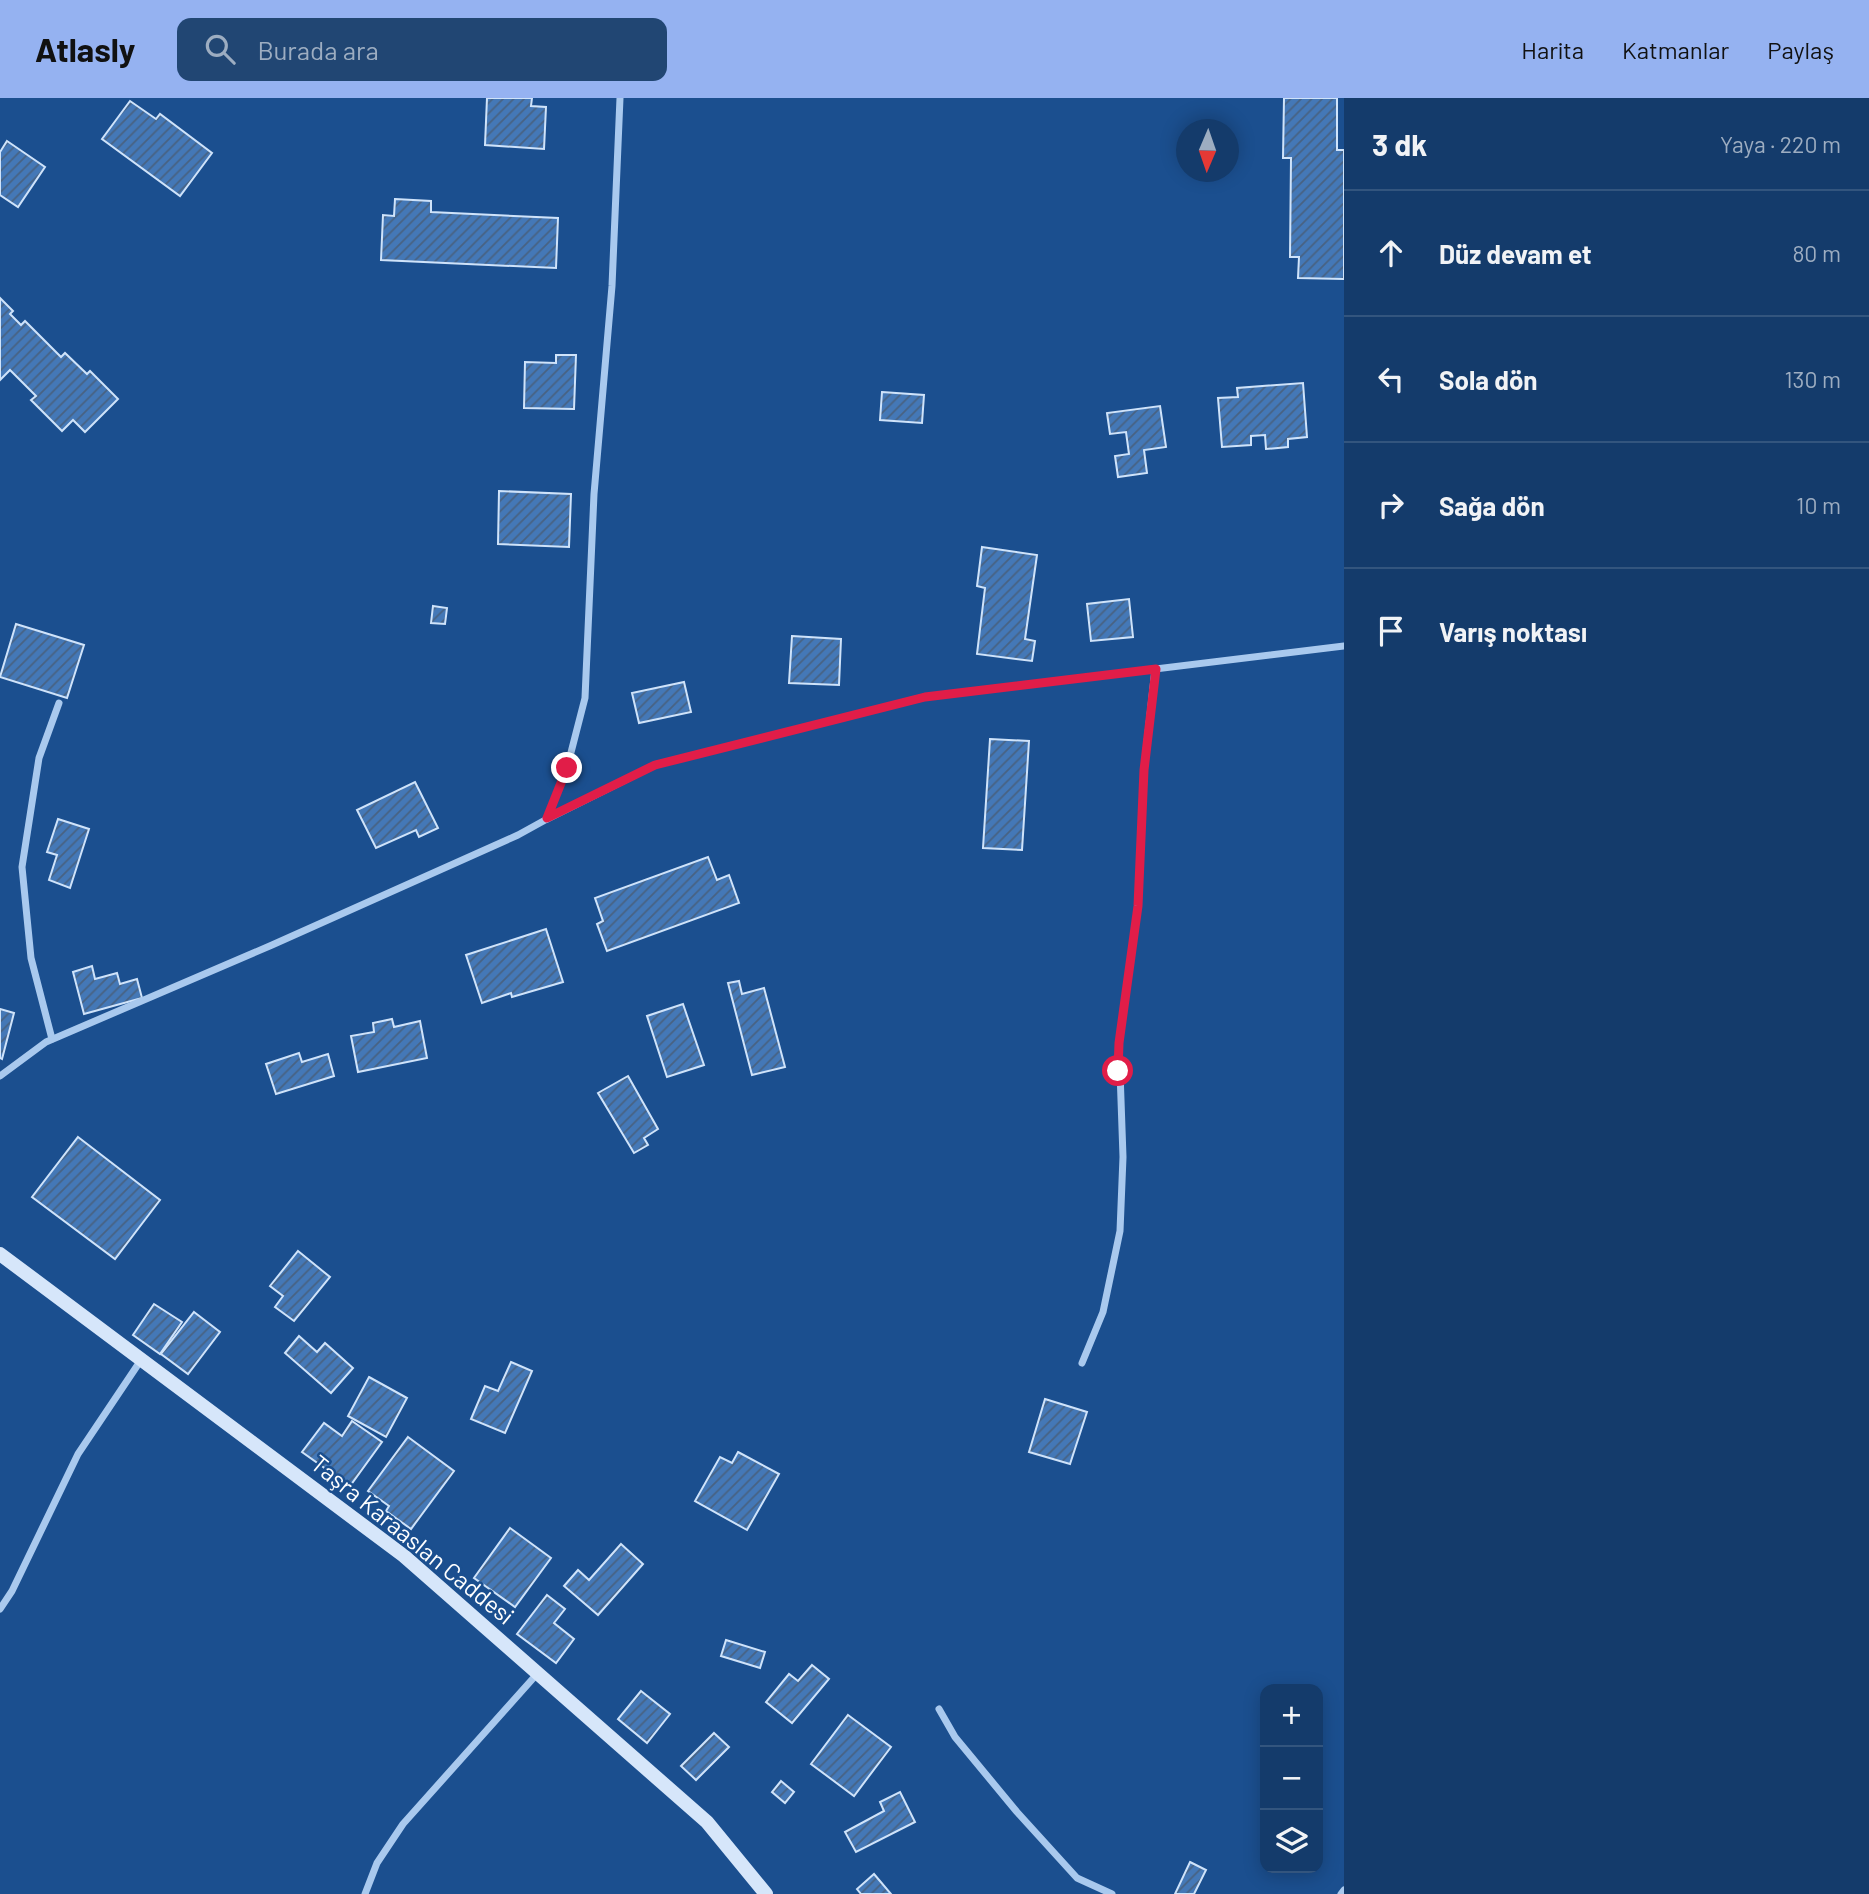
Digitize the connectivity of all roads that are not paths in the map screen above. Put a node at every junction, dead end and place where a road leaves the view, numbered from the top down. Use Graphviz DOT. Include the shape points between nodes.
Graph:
graph roads {
  1 [pos="620,98"];
  2 [pos="1344,646"];
  3 [pos="1156,669"];
  4 [pos="59,703"];
  5 [pos="547,818"];
  6 [pos="52,1039"];
  7 [pos="0,1076"];
  8 [pos="0,1254"];
  9 [pos="141,1359"];
  10 [pos="1082,1363"];
  11 [pos="0,1609"];
  12 [pos="538,1673"];
  13 [pos="939,1709"];
  14 [pos="1344,1890"];
  15 [pos="365,1894"];
  16 [pos="766,1894"];
  17 [pos="1112,1894"];
  18 [pos="1341,1894"];
  1 -- 5 [label="street" via="585,698 567,768"];
  2 -- 3 [label="street"];
  3 -- 5 [label="street" via="925,697 655,765"];
  3 -- 10 [label="street" via="1144,770 1138,906 1119,1043 1124,1157 1119,1231 1103,1312"];
  4 -- 6 [label="street" via="39,758 22,867 31,958"];
  5 -- 6 [label="street" via="272,946"];
  6 -- 7 [label="street"];
  8 -- 9 [label="street, Taşra Karaaslan Caddesi"];
  9 -- 11 [label="street" via="78,1454"];
  9 -- 12 [label="street, Taşra Karaaslan Caddesi" via="404,1556"];
  12 -- 15 [label="street" via="403,1824 377,1863"];
  12 -- 16 [label="street, Taşra Karaaslan Caddesi" via="707,1822"];
  13 -- 17 [label="street" via="955,1737 1077,1878"];
  14 -- 18 [label="street"];
}
